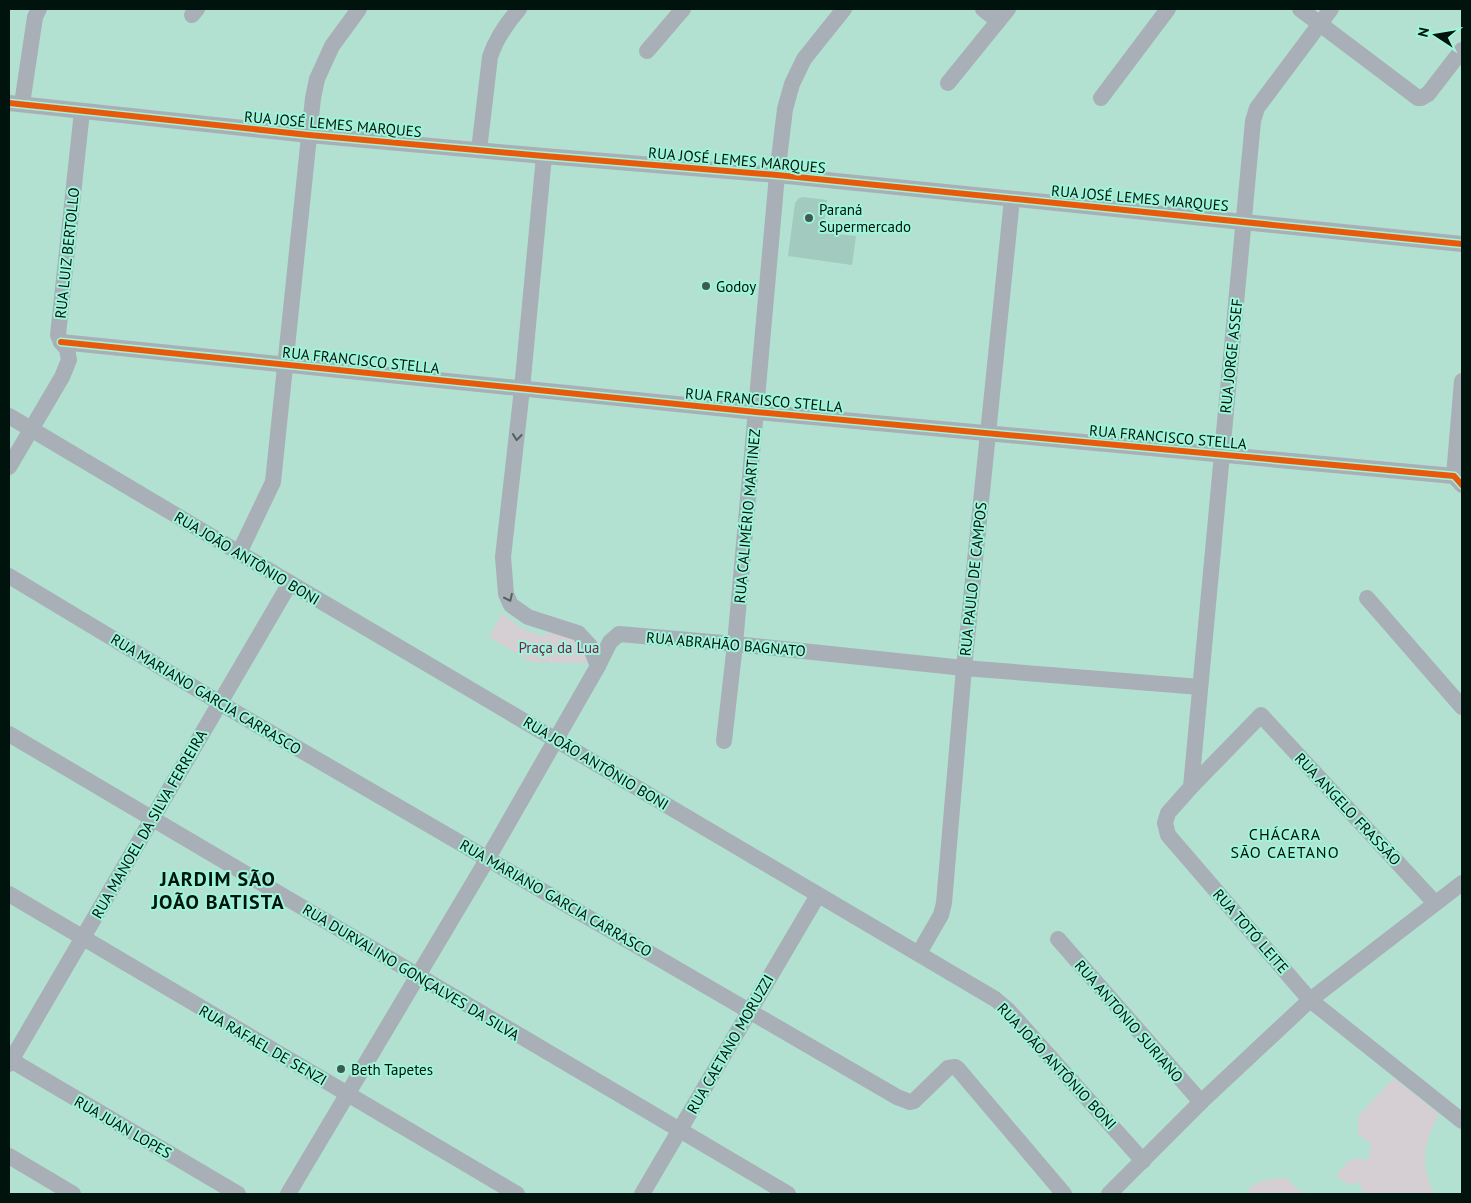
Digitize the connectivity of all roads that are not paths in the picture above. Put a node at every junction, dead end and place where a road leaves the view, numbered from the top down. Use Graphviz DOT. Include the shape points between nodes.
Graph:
graph roads {
  1 [pos="39,9"];
  2 [pos="359,9"];
  3 [pos="519,9"];
  4 [pos="844,9"];
  5 [pos="983,9"];
  6 [pos="1168,9"];
  7 [pos="1300,9"];
  8 [pos="1331,9"];
  9 [pos="679,10"];
  10 [pos="1003,15"];
  11 [pos="1319,24"];
  12 [pos="1462,50"];
  13 [pos="647,51"];
  14 [pos="948,83"];
  15 [pos="1101,98"];
  16 [pos="15,104"];
  17 [pos="82,111"];
  18 [pos="309,135"];
  19 [pos="479,150"];
  20 [pos="544,156"];
  21 [pos="777,175"];
  22 [pos="1012,199"];
  23 [pos="1244,221"];
  24 [pos="1462,244"];
  25 [pos="61,342"];
  26 [pos="284,365"];
  27 [pos="1462,381"];
  28 [pos="522,389"];
  29 [pos="756,412"];
  30 [pos="9,416"];
  31 [pos="31,429"];
  32 [pos="988,433"];
  33 [pos="1221,455"];
  34 [pos="9,466"];
  35 [pos="1458,480"];
  36 [pos="239,553"];
  37 [pos="9,576"];
  38 [pos="290,583"];
  39 [pos="1367,598"];
  40 [pos="735,644"];
  41 [pos="598,666"];
  42 [pos="964,668"];
  43 [pos="1200,687"];
  44 [pos="220,703"];
  45 [pos="1462,707"];
  46 [pos="1261,715"];
  47 [pos="9,734"];
  48 [pos="555,739"];
  49 [pos="724,742"];
  50 [pos="1191,787"];
  51 [pos="152,819"];
  52 [pos="488,858"];
  53 [pos="1462,883"];
  54 [pos="9,894"];
  55 [pos="818,895"];
  56 [pos="1435,903"];
  57 [pos="82,938"];
  58 [pos="1058,939"];
  59 [pos="919,953"];
  60 [pos="418,976"];
  61 [pos="1310,1000"];
  62 [pos="748,1012"];
  63 [pos="10,1061"];
  64 [pos="347,1095"];
  65 [pos="1201,1102"];
  66 [pos="1462,1121"];
  67 [pos="680,1131"];
  68 [pos="9,1156"];
  69 [pos="1143,1161"];
  70 [pos="55,1190"];
  71 [pos="73,1194"];
  72 [pos="238,1194"];
  73 [pos="288,1194"];
  74 [pos="517,1194"];
  75 [pos="642,1194"];
  76 [pos="788,1194"];
  77 [pos="1064,1194"];
  78 [pos="1109,1194"];
  1 -- 16 [label="street"];
  2 -- 18 [label="street" via="332,46 317,79"];
  3 -- 19 [label="street" via="504,27 490,57"];
  4 -- 21 [label="street, RUA CALIMÉRIO MARTINEZ" via="804,59 792,84 785,108"];
  5 -- 10 [label="street"];
  6 -- 15 [label="street"];
  7 -- 11 [label="street"];
  8 -- 11 [label="street, RUA JORGE ASSEF"];
  9 -- 13 [label="street"];
  10 -- 14 [label="street"];
  11 -- 12 [label="street" via="1418,98 1428,94"];
  11 -- 23 [label="street, RUA JORGE ASSEF" via="1257,108"];
  16 -- 17 [label="street, RUA JOSÉ LEMES MARQUES"];
  17 -- 18 [label="street, RUA JOSÉ LEMES MARQUES"];
  17 -- 25 [label="street, RUA LUIZ BERTOLLO" via="58,335"];
  18 -- 19 [label="street, RUA JOSÉ LEMES MARQUES"];
  18 -- 26 [label="street"];
  19 -- 20 [label="street, RUA JOSÉ LEMES MARQUES"];
  20 -- 21 [label="street, RUA JOSÉ LEMES MARQUES"];
  20 -- 28 [label="street"];
  21 -- 22 [label="street, RUA JOSÉ LEMES MARQUES"];
  21 -- 29 [label="street, RUA CALIMÉRIO MARTINEZ"];
  22 -- 23 [label="street, RUA JOSÉ LEMES MARQUES"];
  22 -- 32 [label="street, RUA PAULO DE CAMPOS"];
  23 -- 24 [label="street, RUA JOSÉ LEMES MARQUES"];
  23 -- 33 [label="street, RUA JORGE ASSEF"];
  25 -- 26 [label="street, RUA FRANCISCO STELLA"];
  25 -- 31 [label="street, RUA LUIZ BERTOLLO" via="67,349 68,360 62,377"];
  26 -- 28 [label="street, RUA FRANCISCO STELLA"];
  26 -- 36 [label="street" via="273,482"];
  27 -- 35 [label="street"];
  28 -- 29 [label="street, RUA FRANCISCO STELLA"];
  28 -- 41 [label="street, one-way" via="503,557 506,594 511,605 528,617 578,633 590,646"];
  29 -- 32 [label="street, RUA FRANCISCO STELLA"];
  29 -- 40 [label="street, RUA CALIMÉRIO MARTINEZ"];
  30 -- 31 [label="street, RUA JOÃO ANTÔNIO BONI"];
  31 -- 34 [label="street, RUA LUIZ BERTOLLO"];
  31 -- 36 [label="street, RUA JOÃO ANTÔNIO BONI"];
  32 -- 33 [label="street, RUA FRANCISCO STELLA"];
  32 -- 42 [label="street, RUA PAULO DE CAMPOS"];
  33 -- 35 [label="street, RUA FRANCISCO STELLA"];
  33 -- 43 [label="street, RUA JORGE ASSEF"];
  36 -- 38 [label="street, RUA JOÃO ANTÔNIO BONI"];
  37 -- 44 [label="street, RUA MARIANO GARCIA CARRASCO"];
  38 -- 44 [label="street, RUA MANOEL DA SILVA FERREIRA"];
  38 -- 48 [label="street, RUA JOÃO ANTÔNIO BONI"];
  39 -- 45 [label="street"];
  40 -- 41 [label="street, RUA ABRAHÃO BAGNATO" via="619,634 610,642"];
  40 -- 42 [label="street, RUA ABRAHÃO BAGNATO"];
  40 -- 49 [label="street, RUA CALIMÉRIO MARTINEZ"];
  41 -- 48 [label="street"];
  42 -- 43 [label="street, RUA ABRAHÃO BAGNATO"];
  42 -- 59 [label="street, RUA PAULO DE CAMPOS" via="944,903 941,915"];
  43 -- 50 [label="street, RUA JORGE ASSEF"];
  44 -- 51 [label="street, RUA MANOEL DA SILVA FERREIRA"];
  44 -- 52 [label="street, RUA MARIANO GARCIA CARRASCO"];
  46 -- 50 [label="street, RUA TOTÓ LEITE"];
  46 -- 56 [label="street, RUA ANGELO FRASSÃO"];
  47 -- 51 [label="street, RUA DURVALINO GONÇALVES DA SILVA"];
  48 -- 52 [label="street"];
  48 -- 55 [label="street, RUA JOÃO ANTÔNIO BONI"];
  50 -- 61 [label="street, RUA TOTÓ LEITE" via="1168,812 1168,835"];
  51 -- 57 [label="street, RUA MANOEL DA SILVA FERREIRA"];
  51 -- 60 [label="street, RUA DURVALINO GONÇALVES DA SILVA"];
  52 -- 60 [label="street"];
  52 -- 62 [label="street, RUA MARIANO GARCIA CARRASCO"];
  53 -- 56 [label="street"];
  54 -- 57 [label="street, RUA RAFAEL DE SENZI"];
  55 -- 59 [label="street, RUA JOÃO ANTÔNIO BONI"];
  55 -- 62 [label="street, RUA CAETANO MORUZZI"];
  56 -- 61 [label="street"];
  57 -- 63 [label="street, RUA MANOEL DA SILVA FERREIRA"];
  57 -- 64 [label="street, RUA RAFAEL DE SENZI"];
  58 -- 65 [label="street, RUA ANTONIO SURIANO"];
  59 -- 69 [label="street, RUA JOÃO ANTÔNIO BONI" via="1008,1010"];
  60 -- 64 [label="street"];
  60 -- 67 [label="street, RUA DURVALINO GONÇALVES DA SILVA"];
  61 -- 65 [label="street"];
  61 -- 66 [label="street, RUA TOTÓ LEITE"];
  62 -- 67 [label="street, RUA CAETANO MORUZZI"];
  62 -- 77 [label="street, RUA MARIANO GARCIA CARRASCO" via="910,1102 948,1068 955,1067"];
  63 -- 72 [label="street, RUA JUAN LOPES"];
  64 -- 73 [label="street"];
  64 -- 74 [label="street, RUA RAFAEL DE SENZI"];
  65 -- 69 [label="street"];
  67 -- 75 [label="street, RUA CAETANO MORUZZI"];
  67 -- 76 [label="street, RUA DURVALINO GONÇALVES DA SILVA"];
  68 -- 70 [label="street"];
  69 -- 78 [label="street"];
  70 -- 71 [label="street"];
}
